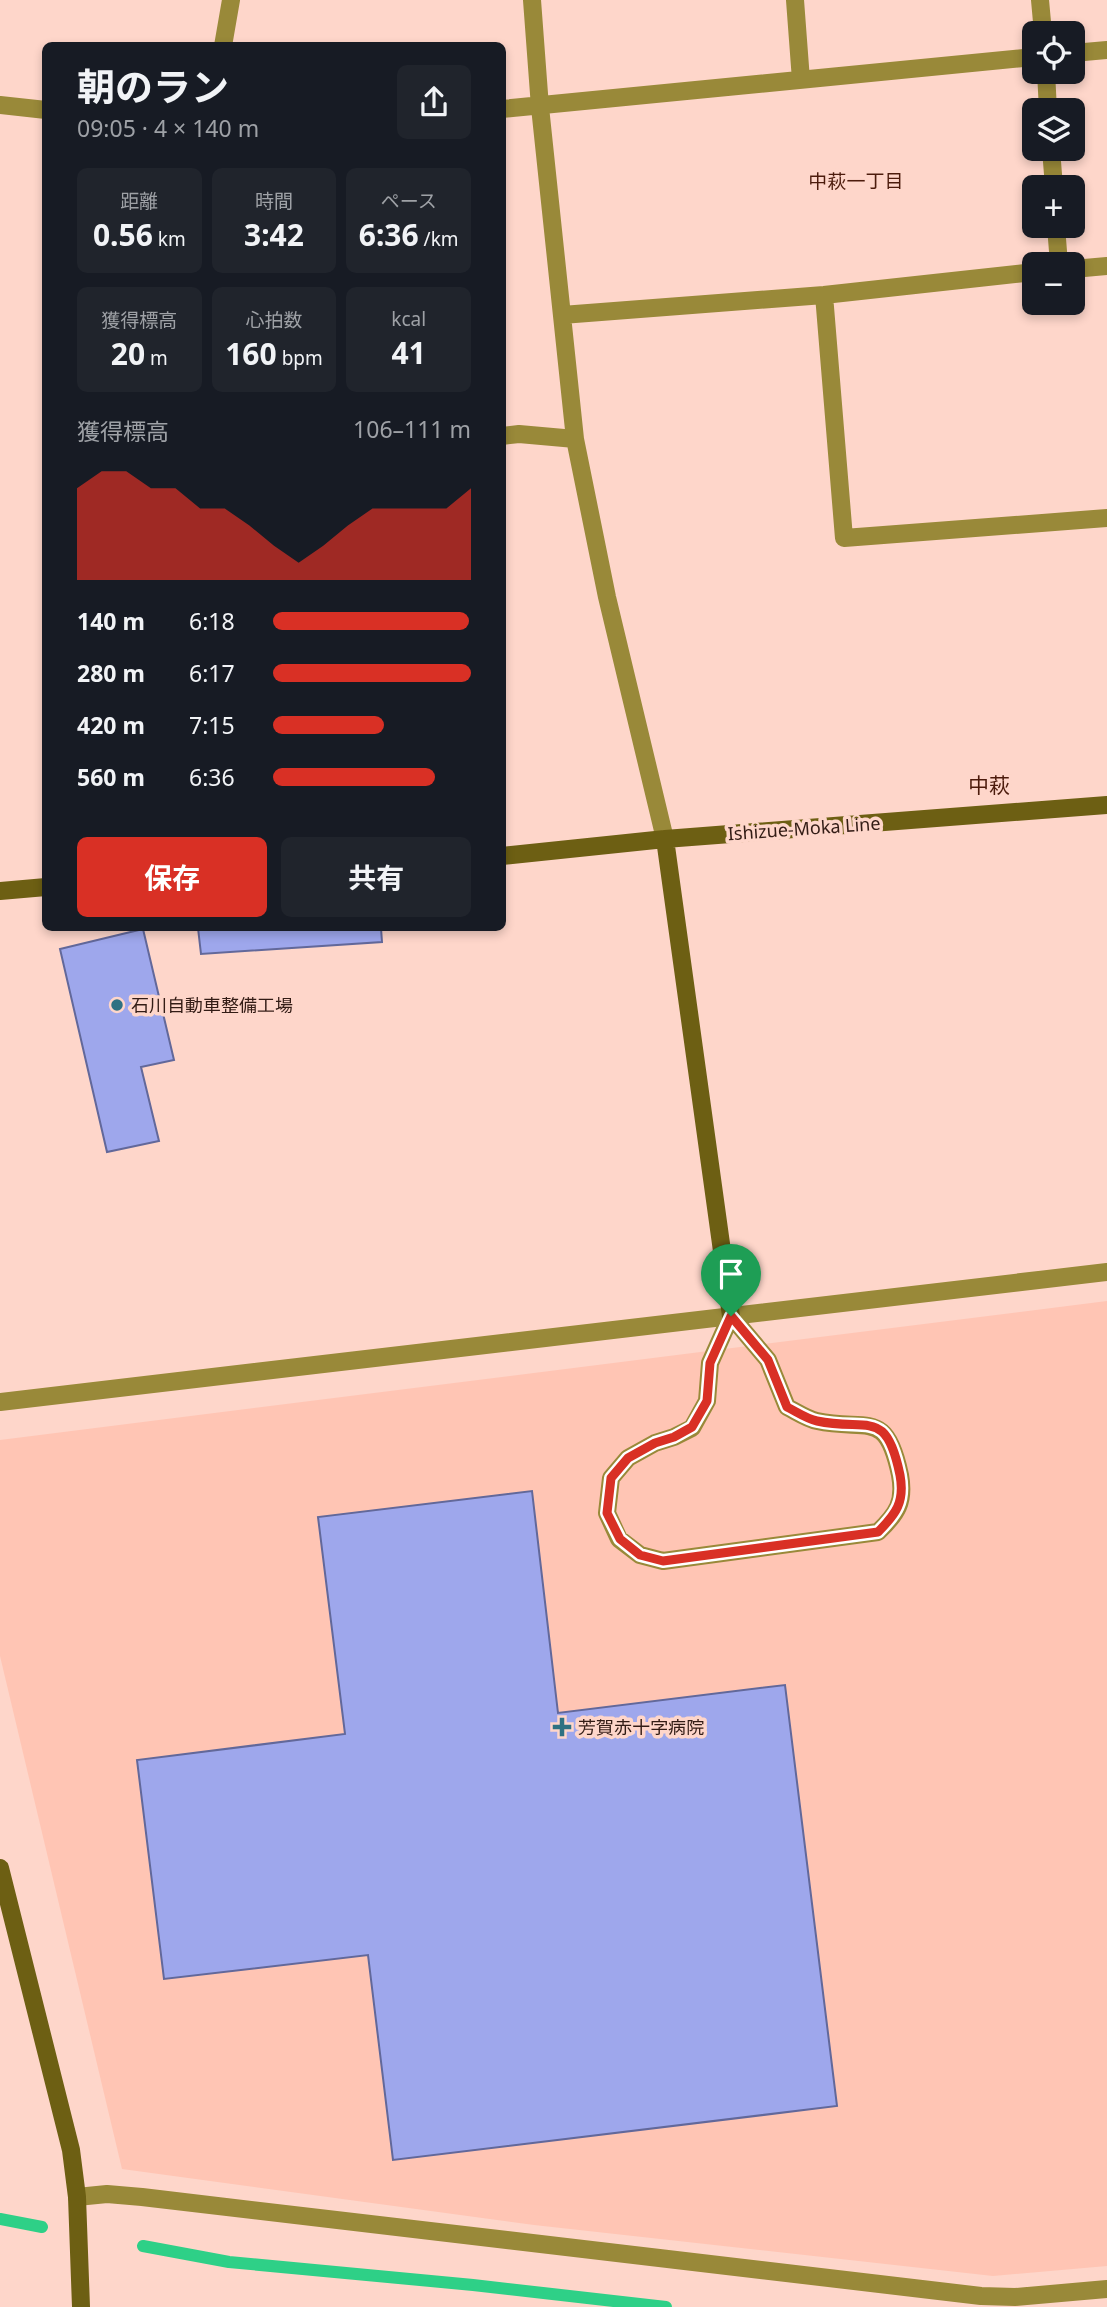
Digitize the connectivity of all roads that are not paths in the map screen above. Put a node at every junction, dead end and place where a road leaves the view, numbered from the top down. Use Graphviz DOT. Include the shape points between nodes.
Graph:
graph roads {
  1 [pos="231,0"];
  2 [pos="532,0"];
  3 [pos="794,0"];
  4 [pos="1040,0"];
  5 [pos="1042,21"];
  6 [pos="224,42"];
  7 [pos="1107,50"];
  8 [pos="1085,52"];
  9 [pos="1022,58"];
  10 [pos="801,80"];
  11 [pos="0,105"];
  12 [pos="540,107"];
  13 [pos="506,109"];
  14 [pos="42,110"];
  15 [pos="1107,266"];
  16 [pos="1085,268"];
  17 [pos="1022,273"];
  18 [pos="824,295"];
  19 [pos="562,315"];
  20 [pos="506,436"];
  21 [pos="575,439"];
  22 [pos="1107,517"];
  23 [pos="1107,805"];
  24 [pos="665,839"];
  25 [pos="506,856"];
  26 [pos="42,887"];
  27 [pos="0,891"];
  28 [pos="1107,1272"];
  29 [pos="731,1316"];
  30 [pos="0,1402"];
  31 [pos="0,1868"];
  32 [pos="77,2197"];
  33 [pos="1107,2289"];
  34 [pos="81,2307"];
  1 -- 6 [label="street"];
  2 -- 12 [label="street"];
  3 -- 10 [label="street"];
  4 -- 5 [label="street"];
  7 -- 8 [label="street"];
  9 -- 10 [label="street"];
  10 -- 12 [label="street"];
  11 -- 14 [label="street"];
  12 -- 13 [label="street"];
  12 -- 19 [label="street"];
  15 -- 16 [label="street"];
  17 -- 18 [label="street"];
  18 -- 19 [label="street"];
  18 -- 22 [label="street" via="844,538"];
  19 -- 21 [label="street"];
  20 -- 21 [label="street"];
  21 -- 24 [label="street"];
  23 -- 24 [label="street, Ishizue-Moka Line"];
  24 -- 25 [label="street, Ishizue-Moka Line"];
  24 -- 29 [label="street"];
  26 -- 27 [label="street"];
  28 -- 29 [label="street"];
  29 -- 29 [label="street" via="768,1360 787,1407 815,1421 870,1425 887,1434 902,1489 896,1514 878,1532 663,1561 640,1555 620,1539 607,1513 611,1478 628,1458 692,1427 707,1401 710,1363"];
  29 -- 30 [label="street"];
  31 -- 32 [label="street" via="71,2150"];
  32 -- 33 [label="street" via="142,2197 981,2296"];
  32 -- 34 [label="street"];
}
